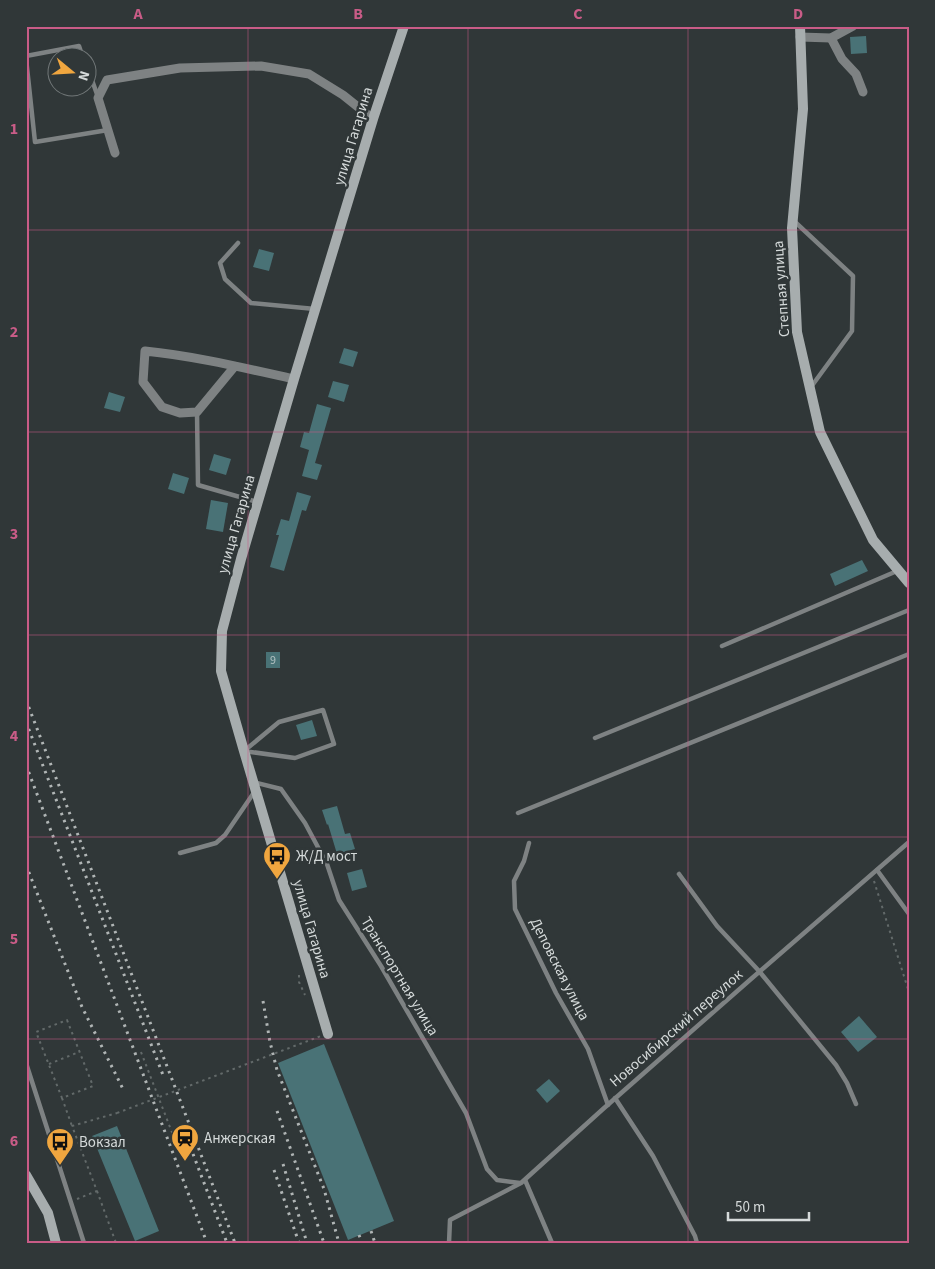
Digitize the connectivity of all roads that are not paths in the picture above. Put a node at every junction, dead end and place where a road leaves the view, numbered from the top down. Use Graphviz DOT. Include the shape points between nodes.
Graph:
graph roads {
  1 [pos="404,26"];
  2 [pos="853,26"];
  3 [pos="800,31"];
  4 [pos="831,38"];
  5 [pos="48,52"];
  6 [pos="26,57"];
  7 [pos="863,92"];
  8 [pos="98,98"];
  9 [pos="373,119"];
  10 [pos="108,130"];
  11 [pos="115,153"];
  12 [pos="793,220"];
  13 [pos="238,242"];
  14 [pos="315,308"];
  15 [pos="235,366"];
  16 [pos="294,379"];
  17 [pos="810,388"];
  18 [pos="197,412"];
  19 [pos="258,502"];
  20 [pos="898,570"];
  21 [pos="909,583"];
  22 [pos="909,610"];
  23 [pos="722,646"];
  24 [pos="909,654"];
  25 [pos="595,738"];
  26 [pos="244,751"];
  27 [pos="254,786"];
  28 [pos="518,813"];
  29 [pos="909,842"];
  30 [pos="529,843"];
  31 [pos="180,853"];
  32 [pos="877,870"];
  33 [pos="679,874"];
  34 [pos="909,914"];
  35 [pos="759,971"];
  36 [pos="325,1035"];
  37 [pos="26,1062"];
  38 [pos="615,1098"];
  39 [pos="608,1104"];
  40 [pos="856,1104"];
  41 [pos="26,1175"];
  42 [pos="523,1182"];
  43 [pos="56,1243"];
  44 [pos="84,1243"];
  45 [pos="449,1243"];
  46 [pos="552,1243"];
  47 [pos="697,1243"];
  1 -- 9 [label="street, улица Гагарина"];
  2 -- 4 [label="street"];
  3 -- 4 [label="street"];
  3 -- 12 [label="street, Степная улица" via="803,109"];
  4 -- 7 [label="street" via="842,59 856,74"];
  5 -- 6 [label="lane"];
  6 -- 10 [label="lane" via="34,142"];
  8 -- 9 [label="street" via="107,80 180,68 261,66 309,74"];
  8 -- 10 [label="street"];
  9 -- 14 [label="street, улица Гагарина"];
  10 -- 11 [label="street"];
  12 -- 17 [label="street, Степная улица" via="797,332"];
  12 -- 17 [label="lane" via="853,276 852,331"];
  13 -- 14 [label="lane" via="220,264 225,278 251,303"];
  14 -- 16 [label="street, улица Гагарина"];
  15 -- 16 [label="street"];
  15 -- 18 [label="street"];
  15 -- 18 [label="street" via="145,351 143,382 162,407 180,413"];
  16 -- 19 [label="street, улица Гагарина"];
  17 -- 20 [label="street, Степная улица" via="820,432 873,540"];
  18 -- 19 [label="lane" via="198,484"];
  19 -- 26 [label="street, улица Гагарина" via="222,631 221,670"];
  20 -- 21 [label="street, Степная улица"];
  20 -- 23 [label="lane"];
  22 -- 25 [label="lane"];
  24 -- 28 [label="lane"];
  26 -- 26 [label="lane" via="295,758 334,744 323,710 279,722"];
  26 -- 27 [label="street, улица Гагарина"];
  27 -- 31 [label="lane" via="225,835 216,843"];
  27 -- 36 [label="street, улица Гагарина"];
  27 -- 42 [label="lane, Транспортная улица" via="281,790 305,823 327,864 339,900 466,1113 487,1169 497,1180"];
  29 -- 32 [label="lane, Новосибирский переулок"];
  30 -- 39 [label="lane, Деповская улица" via="514,881 515,909 588,1049"];
  32 -- 34 [label="lane"];
  32 -- 35 [label="lane, Новосибирский переулок"];
  33 -- 35 [label="lane" via="717,926"];
  35 -- 38 [label="lane, Новосибирский переулок"];
  35 -- 40 [label="lane" via="836,1065"];
  37 -- 44 [label="lane"];
  38 -- 39 [label="lane, Новосибирский переулок"];
  38 -- 47 [label="lane" via="653,1156"];
  39 -- 42 [label="lane, Новосибирский переулок"];
  41 -- 43 [label="street" via="48,1213"];
  42 -- 45 [label="lane, Новосибирский переулок" via="450,1220"];
  42 -- 46 [label="lane"];
}
